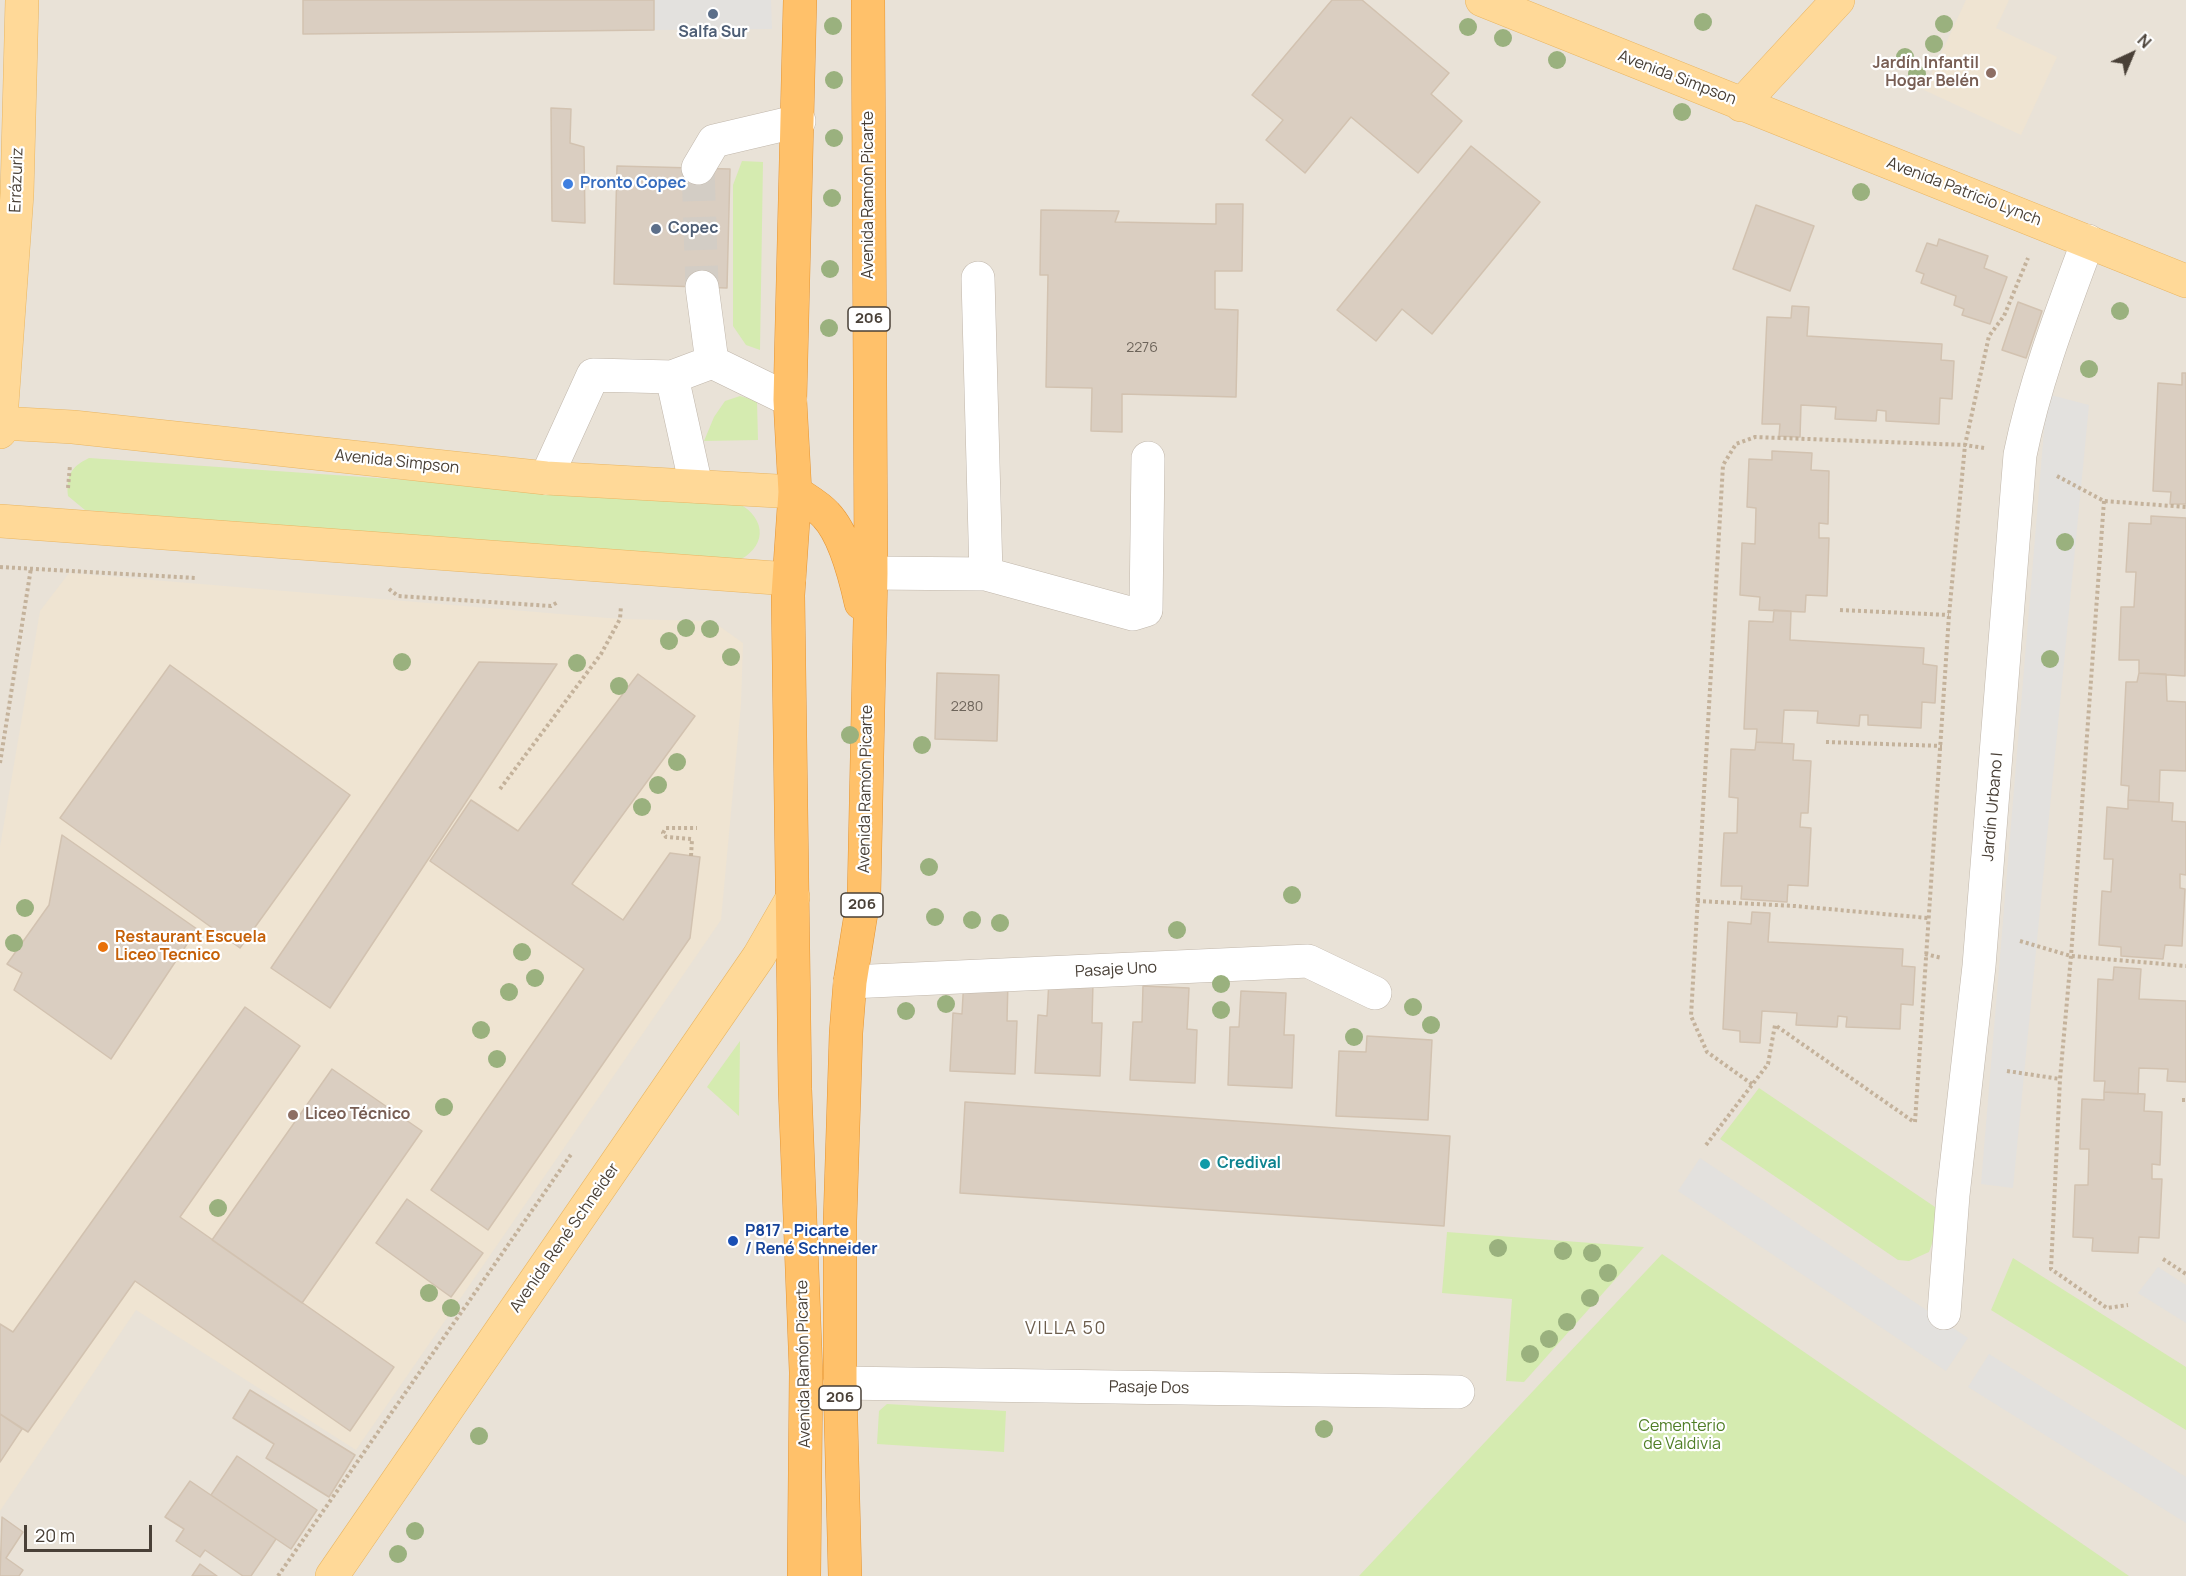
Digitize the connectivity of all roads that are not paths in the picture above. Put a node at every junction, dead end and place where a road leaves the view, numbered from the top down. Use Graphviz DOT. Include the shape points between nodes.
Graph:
graph roads {
  1 [pos="22,0"];
  2 [pos="800,0"];
  3 [pos="868,0"];
  4 [pos="1482,0"];
  5 [pos="1838,0"];
  6 [pos="1741,105"];
  7 [pos="799,121"];
  8 [pos="698,168"];
  9 [pos="2088,241"];
  10 [pos="978,278"];
  11 [pos="2186,281"];
  12 [pos="702,287"];
  13 [pos="712,362"];
  14 [pos="672,377"];
  15 [pos="790,400"];
  16 [pos="0,426"];
  17 [pos="1148,458"];
  18 [pos="546,478"];
  19 [pos="696,486"];
  20 [pos="795,492"];
  21 [pos="0,521"];
  22 [pos="871,573"];
  23 [pos="986,574"];
  24 [pos="789,579"];
  25 [pos="868,637"];
  26 [pos="793,897"];
  27 [pos="850,982"];
  28 [pos="1376,993"];
  29 [pos="1944,1313"];
  30 [pos="840,1383"];
  31 [pos="1458,1392"];
  32 [pos="332,1576"];
  33 [pos="804,1576"];
  34 [pos="844,1576"];
  1 -- 16 [label="main road, Errázuriz" via="17,194"];
  2 -- 7 [label="highway, Avenida Ramón Picarte / 206"];
  3 -- 22 [label="highway, Avenida Ramón Picarte / 206"];
  4 -- 6 [label="main road, Avenida Simpson"];
  5 -- 6 [label="main road, Avenida Simpson"];
  6 -- 9 [label="main road, Avenida Patricio Lynch"];
  7 -- 8 [label="street" via="714,141"];
  7 -- 15 [label="highway, Avenida Ramón Picarte / 206"];
  9 -- 11 [label="main road, Avenida Patricio Lynch"];
  9 -- 29 [label="street, Jardín Urbano I" via="2028,416 2020,455 1982,930"];
  10 -- 23 [label="street"];
  12 -- 13 [label="street"];
  13 -- 14 [label="street"];
  13 -- 15 [label="street"];
  14 -- 18 [label="street" via="593,375"];
  14 -- 19 [label="street"];
  15 -- 20 [label="highway, Avenida Ramón Picarte / 206"];
  16 -- 18 [label="main road, Avenida Simpson" via="73,427"];
  17 -- 23 [label="street" via="1146,610 1133,614"];
  18 -- 19 [label="main road, Avenida Simpson"];
  19 -- 20 [label="main road, Avenida Simpson"];
  20 -- 24 [label="highway, Avenida Ramón Picarte / 206"];
  20 -- 25 [label="highway" via="826,514 839,535 856,581"];
  21 -- 24 [label="main road"];
  22 -- 23 [label="street"];
  22 -- 25 [label="highway, Avenida Ramón Picarte / 206"];
  24 -- 26 [label="highway, Avenida Ramón Picarte / 206"];
  25 -- 27 [label="highway, Avenida Ramón Picarte / 206" via="864,895"];
  26 -- 32 [label="main road, Avenida René Schneider" via="759,956"];
  26 -- 33 [label="highway, Avenida Ramón Picarte / 206" via="795,1089 806,1372"];
  27 -- 28 [label="street, Pasaje Uno" via="1308,961"];
  27 -- 30 [label="highway, Avenida Ramón Picarte / 206" via="840,1221"];
  30 -- 31 [label="street, Pasaje Dos"];
  30 -- 34 [label="highway, Avenida Ramón Picarte / 206"];
}
